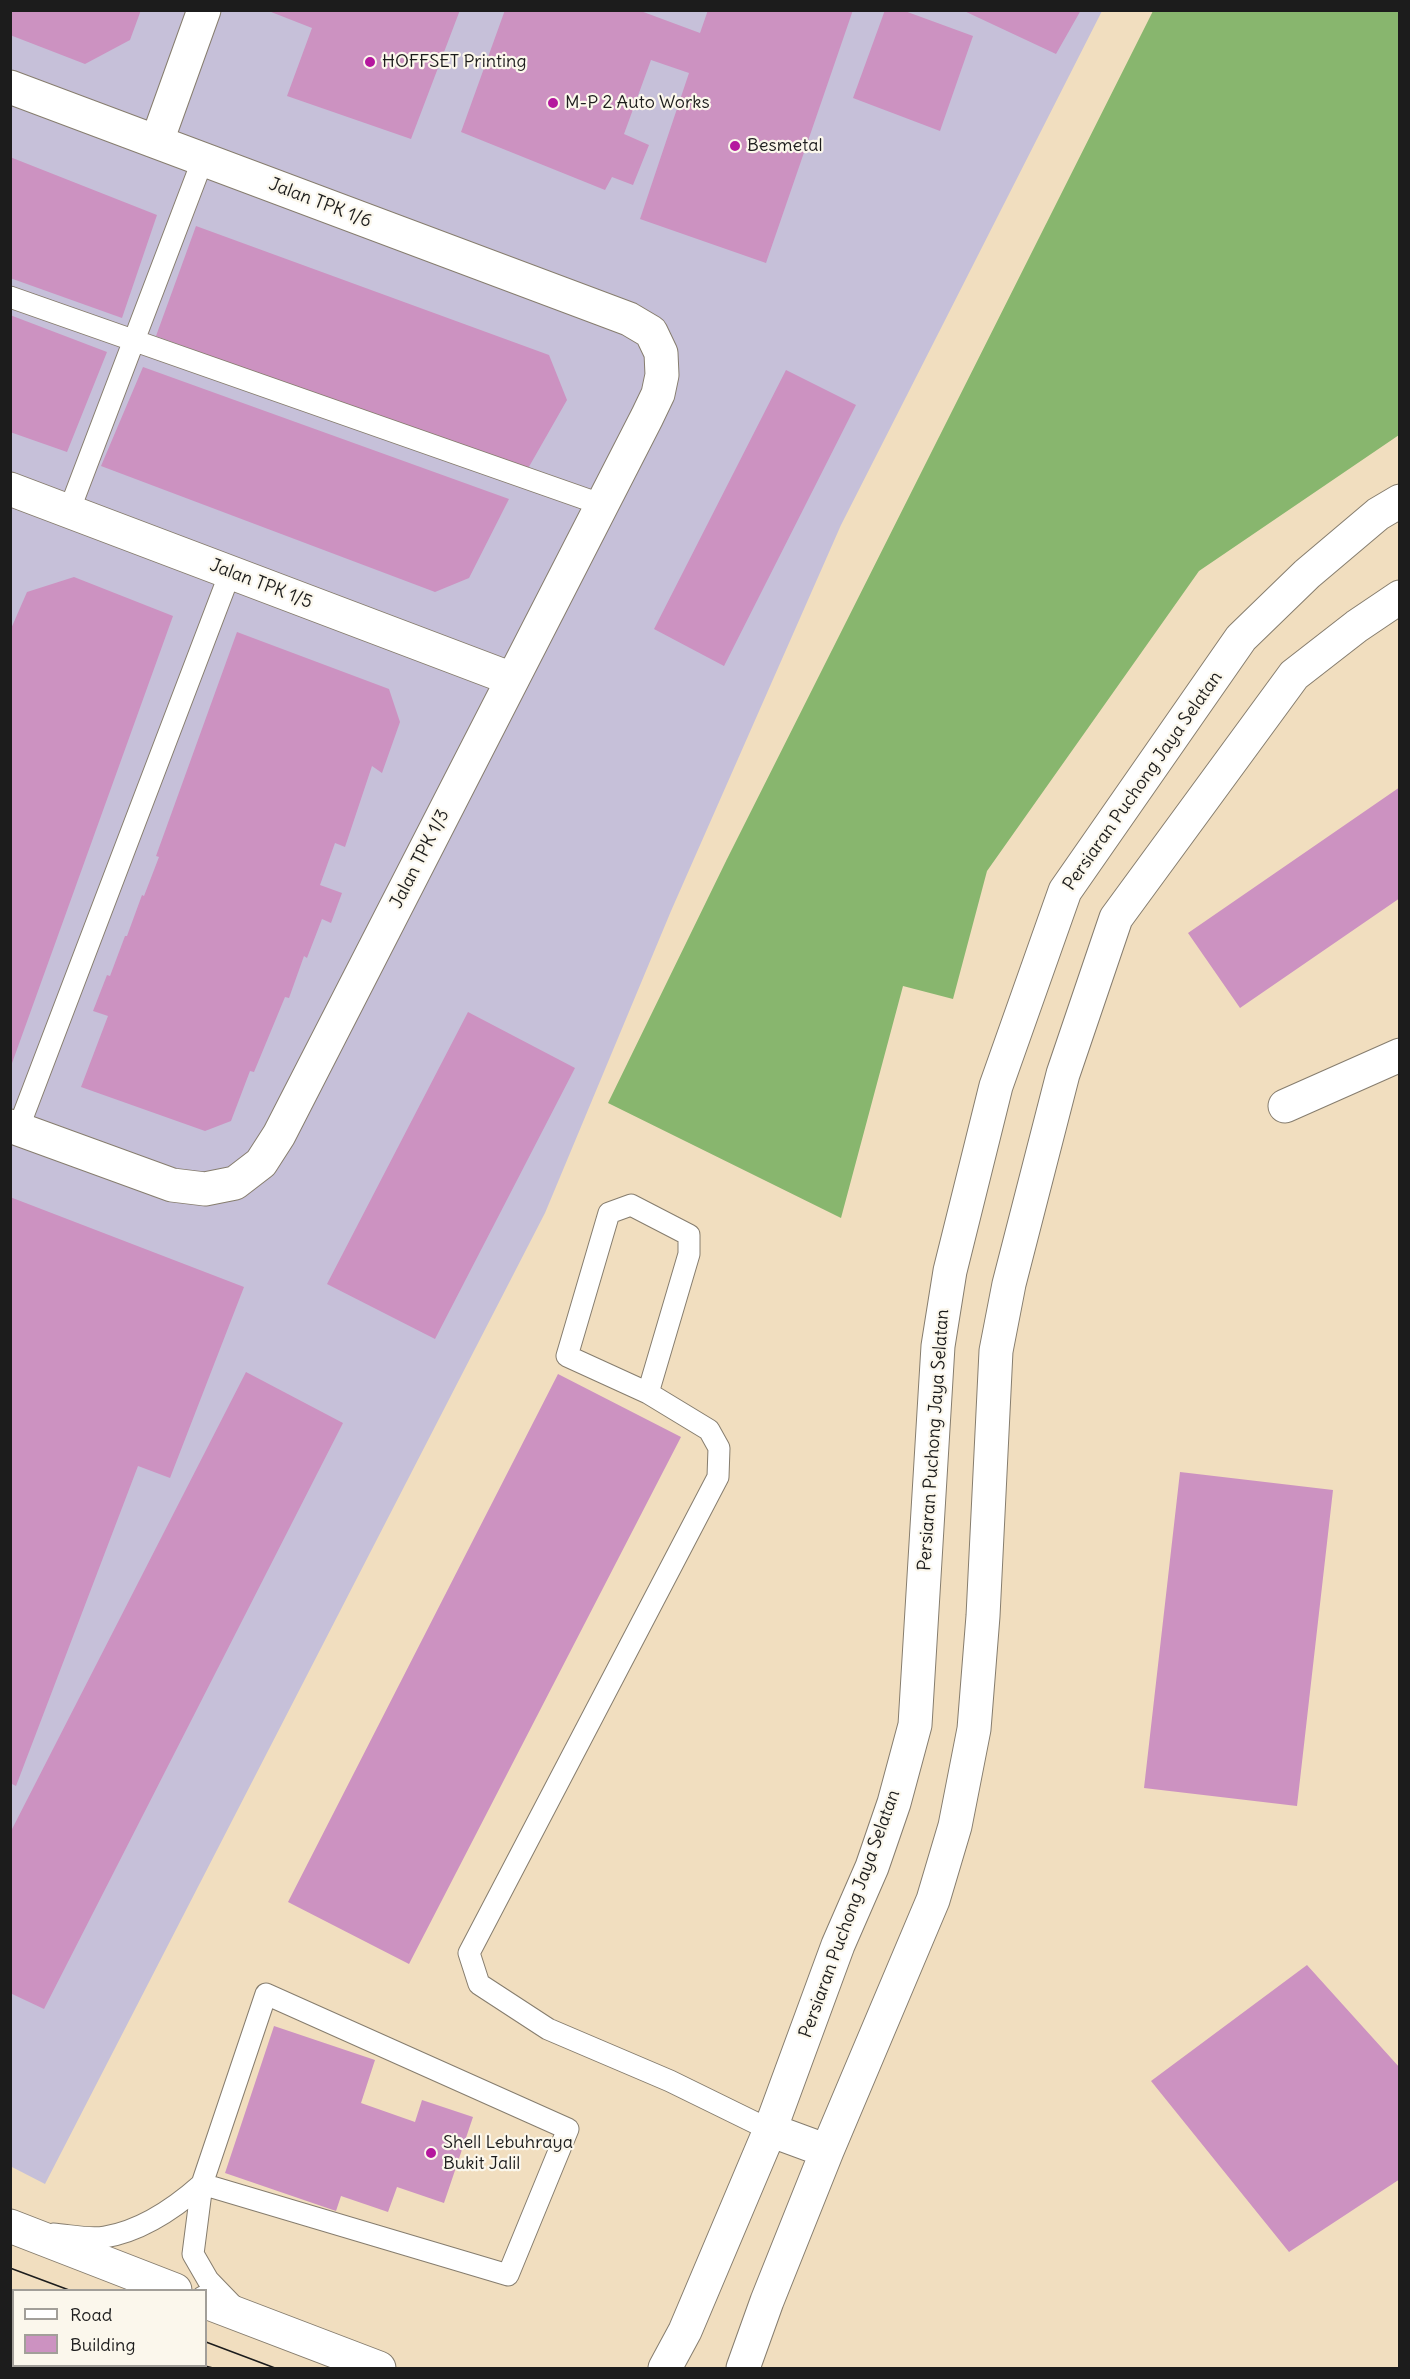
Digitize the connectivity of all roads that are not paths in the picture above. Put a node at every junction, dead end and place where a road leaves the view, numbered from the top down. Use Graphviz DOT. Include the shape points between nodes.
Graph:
graph roads {
  1 [pos="204,10"];
  2 [pos="10,87"];
  3 [pos="157,141"];
  4 [pos="203,159"];
  5 [pos="10,297"];
  6 [pos="629,319"];
  7 [pos="133,340"];
  8 [pos="12,495"];
  9 [pos="1400,501"];
  10 [pos="600,504"];
  11 [pos="69,511"];
  12 [pos="230,573"];
  13 [pos="1400,597"];
  14 [pos="512,679"];
  15 [pos="1400,1055"];
  16 [pos="1285,1106"];
  17 [pos="14,1128"];
  18 [pos="648,1393"];
  19 [pos="770,2130"];
  20 [pos="827,2151"];
  21 [pos="202,2184"];
  22 [pos="17,2229"];
  23 [pos="173,2289"];
  24 [pos="207,2302"];
  25 [pos="242,2316"];
  26 [pos="379,2368"];
  27 [pos="665,2368"];
  28 [pos="743,2368"];
  1 -- 3 [label="main road"];
  2 -- 3 [label="main road, Jalan TPK 1/6"];
  3 -- 4 [label="main road, Jalan TPK 1/6"];
  4 -- 6 [label="main road, Jalan TPK 1/6"];
  4 -- 7 [label="lane"];
  5 -- 7 [label="lane"];
  6 -- 10 [label="main road, Jalan TPK 1/3" via="651,332 661,353 662,375 651,409"];
  7 -- 10 [label="lane"];
  7 -- 11 [label="lane"];
  8 -- 11 [label="main road, Jalan TPK 1/5"];
  9 -- 19 [label="main road, Persiaran Puchong Jaya Selatan" via="1378,514 1307,574 1241,638 1065,891 996,1086 950,1271 938,1346 915,1725 872,1867 838,1945"];
  10 -- 14 [label="main road, Jalan TPK 1/3"];
  11 -- 12 [label="main road, Jalan TPK 1/5"];
  12 -- 14 [label="main road, Jalan TPK 1/5"];
  12 -- 17 [label="lane"];
  13 -- 20 [label="main road" via="1294,675 1116,918 1063,1074 1009,1284 996,1351 974,1729 955,1826 933,1900"];
  14 -- 17 [label="main road, Jalan TPK 1/3" via="279,1135 261,1163 235,1183 205,1189 172,1185"];
  15 -- 16 [label="main road"];
  18 -- 18 [label="lane" via="689,1254 689,1235 631,1205 609,1213 567,1356"];
  18 -- 19 [label="lane" via="709,1430 719,1448 718,1477 469,1953 479,1984 548,2029 670,2081"];
  19 -- 20 [label="main road"];
  19 -- 27 [label="main road, Persiaran Puchong Jaya Selatan" via="686,2331"];
  20 -- 28 [label="main road"];
  21 -- 21 [label="lane" via="266,1994 568,2129 508,2275"];
  21 -- 22 [label="lane" via="181,2204 130,2231 102,2238"];
  21 -- 25 [label="lane" via="193,2253 208,2280"];
  22 -- 23 [label="main road"];
  24 -- 25 [label="main road"];
  25 -- 26 [label="main road"];
}
